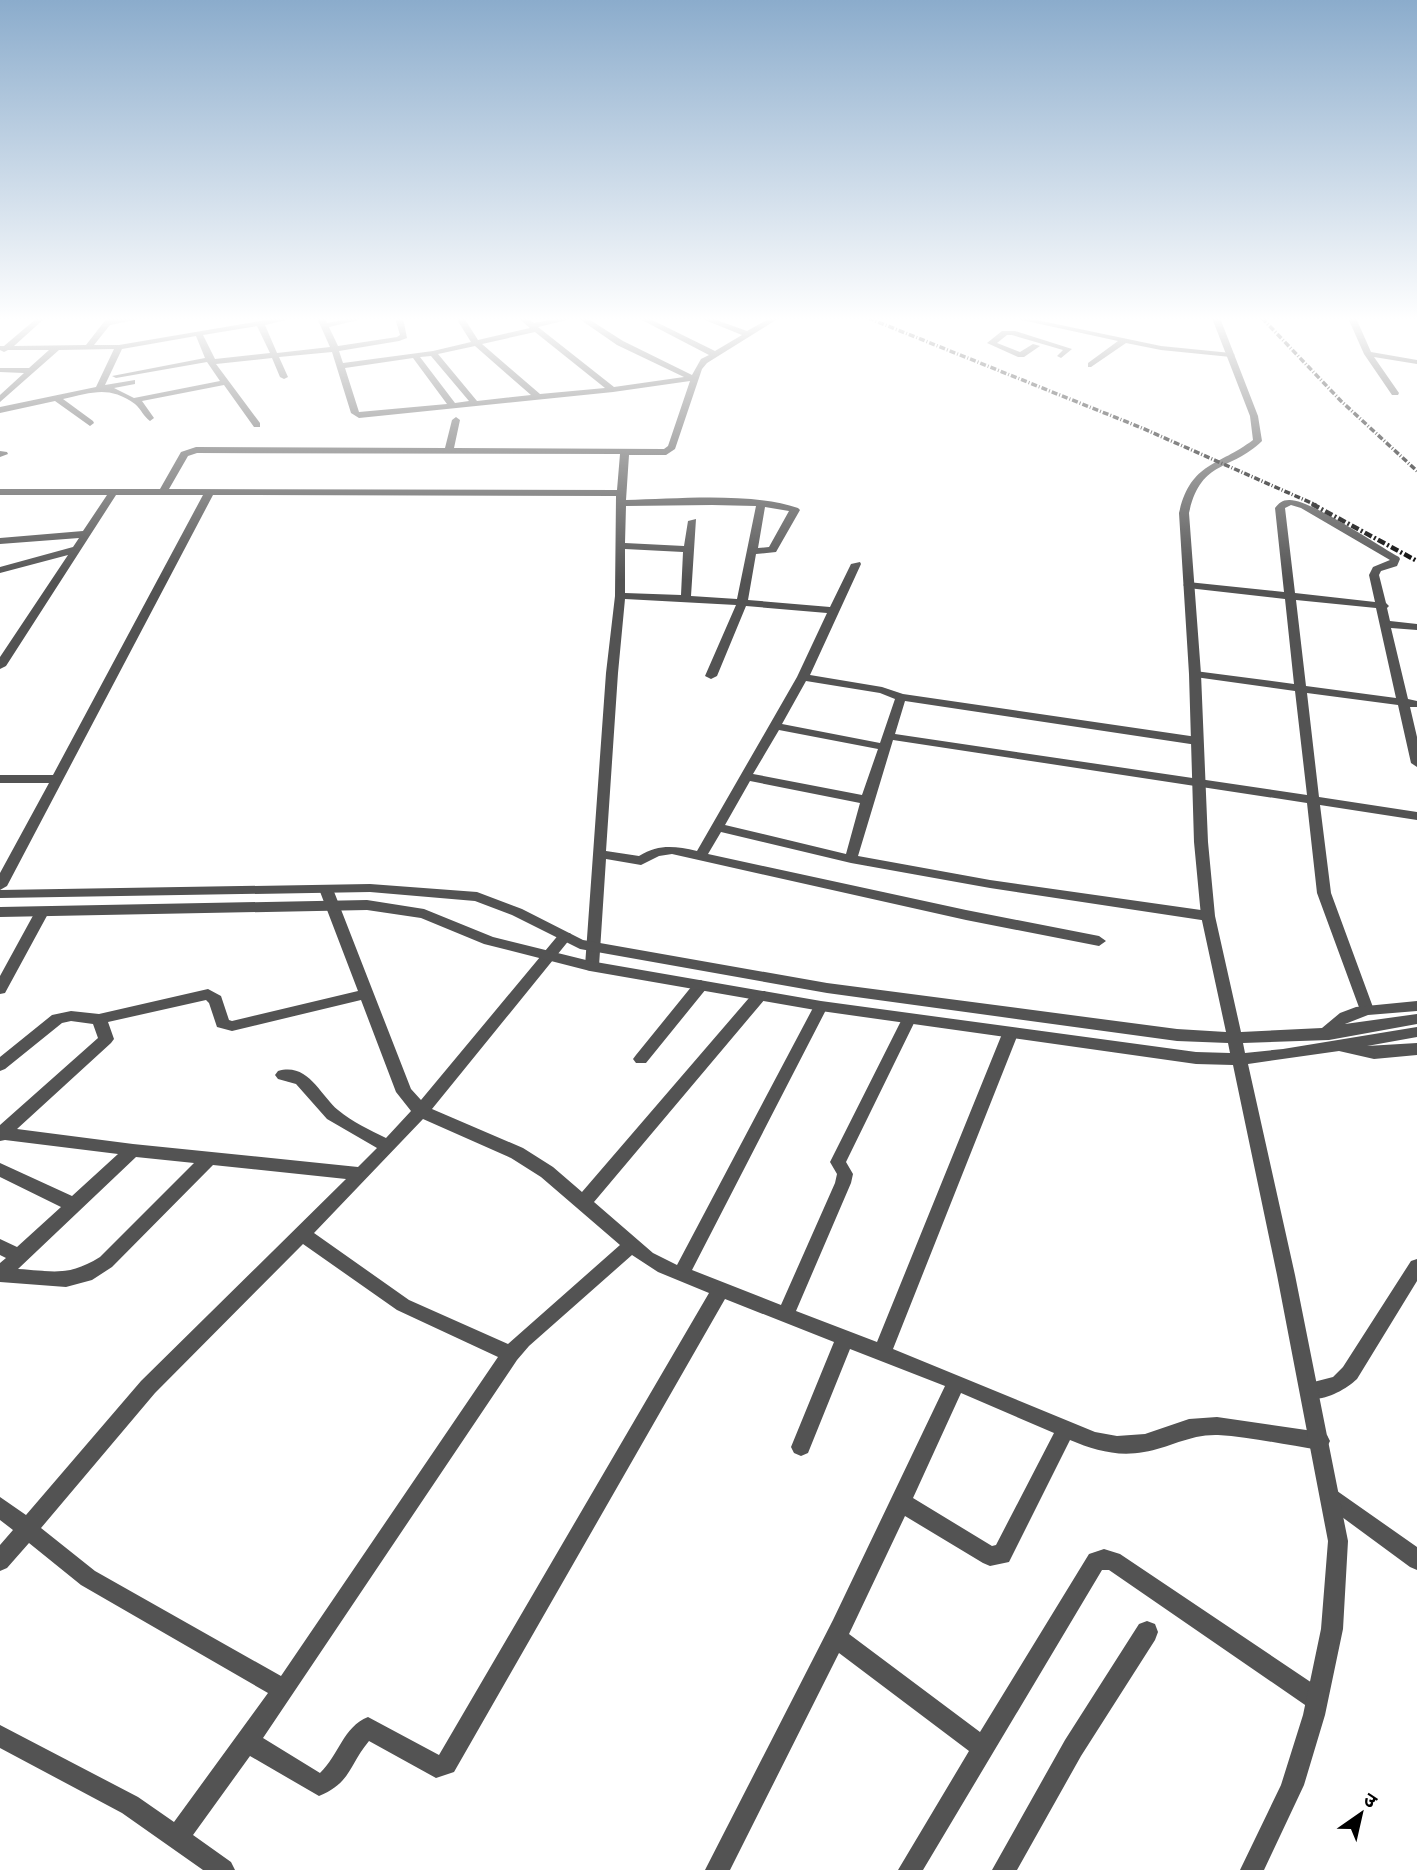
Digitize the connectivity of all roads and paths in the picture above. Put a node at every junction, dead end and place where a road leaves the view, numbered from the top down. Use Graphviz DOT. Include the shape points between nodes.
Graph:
graph roads {
  1 [pos="22,405"];
  2 [pos="66,405"];
  3 [pos="139,405"];
  4 [pos="243,405"];
  5 [pos="353,405"];
  6 [pos="450,405"];
  7 [pos="685,405"];
  8 [pos="1250,405"];
  9 [pos="0,410"];
  10 [pos="150,418"];
  11 [pos="456,421"];
  12 [pos="90,423"];
  13 [pos="257,425"];
  14 [pos="449,452"];
  15 [pos="625,453"];
  16 [pos="0,492"];
  17 [pos="113,492"];
  18 [pos="163,492"];
  19 [pos="209,493"];
  20 [pos="621,498"];
  21 [pos="761,504"];
  22 [pos="693,521"];
  23 [pos="86,534"];
  24 [pos="0,541"];
  25 [pos="621,546"];
  26 [pos="77,549"];
  27 [pos="688,549"];
  28 [pos="751,551"];
  29 [pos="856,565"];
  30 [pos="0,570"];
  31 [pos="1188,584"];
  32 [pos="620,596"];
  33 [pos="1291,596"];
  34 [pos="686,597"];
  35 [pos="742,602"];
  36 [pos="1384,606"];
  37 [pos="835,611"];
  38 [pos="1387,624"];
  39 [pos="1417,627"];
  40 [pos="0,666"];
  41 [pos="1195,674"];
  42 [pos="711,676"];
  43 [pos="803,677"];
  44 [pos="1302,689"];
  45 [pos="901,697"];
  46 [pos="1404,702"];
  47 [pos="1417,704"];
  48 [pos="776,726"];
  49 [pos="885,741"];
  50 [pos="1197,741"];
  51 [pos="1417,763"];
  52 [pos="747,777"];
  53 [pos="0,779"];
  54 [pos="57,779"];
  55 [pos="1199,783"];
  56 [pos="867,800"];
  57 [pos="1315,801"];
  58 [pos="1417,816"];
  59 [pos="719,828"];
  60 [pos="599,854"];
  61 [pos="700,857"];
  62 [pos="851,859"];
  63 [pos="0,886"];
  64 [pos="0,894"];
  65 [pos="329,898"];
  66 [pos="0,912"];
  67 [pos="42,912"];
  68 [pos="1208,916"];
  69 [pos="565,936"];
  70 [pos="1099,941"];
  71 [pos="593,947"];
  72 [pos="550,956"];
  73 [pos="592,966"];
  74 [pos="701,985"];
  75 [pos="0,989"];
  76 [pos="366,994"];
  77 [pos="760,995"];
  78 [pos="821,1006"];
  79 [pos="1417,1006"];
  80 [pos="1367,1010"];
  81 [pos="909,1019"];
  82 [pos="1417,1019"];
  83 [pos="99,1020"];
  84 [pos="1327,1032"];
  85 [pos="1417,1032"];
  86 [pos="1010,1034"];
  87 [pos="1234,1039"];
  88 [pos="1339,1046"];
  89 [pos="1417,1049"];
  90 [pos="641,1059"];
  91 [pos="1240,1059"];
  92 [pos="0,1065"];
  93 [pos="283,1075"];
  94 [pos="421,1111"];
  95 [pos="1,1134"];
  96 [pos="388,1146"];
  97 [pos="134,1150"];
  98 [pos="210,1157"];
  99 [pos="0,1170"];
  100 [pos="362,1174"];
  101 [pos="583,1203"];
  102 [pos="74,1205"];
  103 [pos="302,1234"];
  104 [pos="632,1245"];
  105 [pos="0,1246"];
  106 [pos="20,1257"];
  107 [pos="1417,1266"];
  108 [pos="0,1275"];
  109 [pos="681,1275"];
  110 [pos="721,1289"];
  111 [pos="786,1314"];
  112 [pos="845,1338"];
  113 [pos="882,1352"];
  114 [pos="511,1354"];
  115 [pos="956,1382"];
  116 [pos="1309,1391"];
  117 [pos="1065,1430"];
  118 [pos="1320,1441"];
  119 [pos="801,1447"];
  120 [pos="1330,1496"];
  121 [pos="903,1503"];
  122 [pos="0,1507"];
  123 [pos="29,1530"];
  124 [pos="1417,1560"];
  125 [pos="0,1561"];
  126 [pos="1147,1632"];
  127 [pos="838,1639"];
  128 [pos="284,1690"];
  129 [pos="1316,1699"];
  130 [pos="0,1735"];
  131 [pos="246,1741"];
  132 [pos="983,1748"];
  133 [pos="178,1836"];
  134 [pos="223,1870"];
  135 [pos="717,1870"];
  136 [pos="909,1870"];
  137 [pos="1003,1870"];
  138 [pos="1252,1870"];
  1 -- 9 [label="street"];
  2 -- 12 [label="street"];
  3 -- 10 [label="street"];
  4 -- 13 [label="street"];
  5 -- 6 [label="street" via="359,415"];
  7 -- 15 [label="street" via="670,450"];
  8 -- 31 [label="street" via="1258,441 1210,467 1192,483 1186,497"];
  11 -- 14 [label="street"];
  14 -- 15 [label="street"];
  14 -- 18 [label="street" via="196,450 184,454"];
  15 -- 20 [label="street"];
  16 -- 17 [label="street"];
  17 -- 18 [label="street"];
  17 -- 23 [label="street"];
  18 -- 19 [label="street"];
  19 -- 20 [label="street"];
  19 -- 54 [label="street"];
  20 -- 21 [label="street"];
  20 -- 25 [label="street"];
  21 -- 28 [label="street"];
  21 -- 28 [label="street" via="795,510 772,550"];
  22 -- 27 [label="street"];
  23 -- 24 [label="street"];
  23 -- 26 [label="street"];
  25 -- 27 [label="street"];
  25 -- 32 [label="street"];
  26 -- 30 [label="street"];
  26 -- 40 [label="street"];
  27 -- 34 [label="street"];
  28 -- 35 [label="street"];
  29 -- 37 [label="street"];
  31 -- 33 [label="street"];
  31 -- 41 [label="street"];
  32 -- 34 [label="street"];
  32 -- 60 [label="street"];
  33 -- 36 [label="street"];
  33 -- 36 [label="street" via="1280,508 1288,502 1304,506 1393,556 1393,564 1374,572"];
  33 -- 44 [label="street"];
  34 -- 35 [label="street"];
  35 -- 37 [label="street"];
  35 -- 42 [label="street"];
  36 -- 38 [label="street"];
  37 -- 43 [label="street"];
  38 -- 39 [label="street"];
  38 -- 46 [label="street"];
  41 -- 44 [label="street"];
  41 -- 50 [label="street"];
  43 -- 45 [label="street"];
  43 -- 48 [label="street"];
  44 -- 46 [label="street"];
  44 -- 57 [label="street"];
  45 -- 49 [label="street"];
  45 -- 50 [label="street"];
  46 -- 47 [label="street"];
  46 -- 51 [label="street"];
  48 -- 49 [label="street"];
  48 -- 52 [label="street"];
  49 -- 55 [label="street"];
  49 -- 56 [label="street"];
  50 -- 55 [label="street"];
  52 -- 56 [label="street"];
  52 -- 59 [label="street"];
  53 -- 54 [label="street"];
  54 -- 63 [label="street"];
  55 -- 57 [label="street"];
  55 -- 68 [label="street"];
  56 -- 62 [label="street"];
  57 -- 58 [label="street"];
  57 -- 80 [label="street" via="1324,893"];
  59 -- 61 [label="street"];
  59 -- 62 [label="street"];
  60 -- 61 [label="street" via="641,862 664,849"];
  60 -- 71 [label="street"];
  61 -- 70 [label="street"];
  62 -- 68 [label="street"];
  64 -- 65 [label="street"];
  65 -- 67 [label="street"];
  65 -- 69 [label="street" via="382,889 477,897"];
  65 -- 72 [label="street" via="424,914 489,941"];
  65 -- 76 [label="street"];
  66 -- 67 [label="street"];
  67 -- 75 [label="street"];
  68 -- 87 [label="street"];
  69 -- 71 [label="street"];
  69 -- 72 [label="street"];
  71 -- 73 [label="street"];
  71 -- 87 [label="street" via="827,988"];
  72 -- 73 [label="street"];
  72 -- 94 [label="street"];
  73 -- 74 [label="street"];
  74 -- 77 [label="street"];
  74 -- 90 [label="street"];
  76 -- 83 [label="street" via="232,1026 222,1023 216,1000 208,994"];
  76 -- 94 [label="street" via="404,1092"];
  77 -- 78 [label="street"];
  77 -- 101 [label="street"];
  78 -- 81 [label="street"];
  78 -- 109 [label="street"];
  79 -- 80 [label="street"];
  80 -- 84 [label="street" via="1345,1016"];
  81 -- 86 [label="street"];
  81 -- 111 [label="street" via="838,1162 845,1174 843,1183"];
  82 -- 84 [label="street"];
  83 -- 92 [label="street" via="57,1019"];
  83 -- 95 [label="street" via="106,1039"];
  84 -- 87 [label="street"];
  84 -- 88 [label="street"];
  85 -- 88 [label="street"];
  86 -- 91 [label="street" via="1196,1058"];
  86 -- 113 [label="street"];
  87 -- 91 [label="street"];
  88 -- 89 [label="street" via="1374,1053"];
  88 -- 91 [label="street"];
  91 -- 116 [label="street"];
  93 -- 96 [label="street" via="297,1076 330,1113"];
  94 -- 96 [label="street"];
  94 -- 101 [label="street" via="517,1153"];
  95 -- 97 [label="street"];
  96 -- 100 [label="street"];
  97 -- 98 [label="street"];
  97 -- 102 [label="street"];
  98 -- 100 [label="street"];
  98 -- 108 [label="street" via="106,1262 86,1275 66,1279"];
  99 -- 102 [label="street"];
  100 -- 103 [label="street"];
  101 -- 104 [label="street"];
  102 -- 106 [label="street"];
  103 -- 114 [label="street" via="403,1305"];
  103 -- 123 [label="street" via="148,1387"];
  104 -- 109 [label="street"];
  104 -- 114 [label="street"];
  105 -- 106 [label="street"];
  106 -- 108 [label="street"];
  107 -- 116 [label="street" via="1350,1373 1338,1384"];
  109 -- 110 [label="street"];
  110 -- 111 [label="street"];
  110 -- 131 [label="street" via="446,1764 436,1767 368,1728 332,1777 318,1785"];
  111 -- 112 [label="street"];
  112 -- 113 [label="street"];
  112 -- 119 [label="street"];
  113 -- 115 [label="street"];
  114 -- 128 [label="street"];
  115 -- 117 [label="street"];
  115 -- 121 [label="street"];
  116 -- 118 [label="street"];
  117 -- 118 [label="street" via="1117,1445 1217,1426"];
  117 -- 121 [label="street" via="1002,1555 990,1556"];
  118 -- 120 [label="street"];
  120 -- 124 [label="street"];
  120 -- 129 [label="street" via="1338,1541 1338,1585 1333,1638"];
  121 -- 127 [label="street"];
  122 -- 123 [label="street"];
  123 -- 125 [label="street"];
  123 -- 128 [label="street" via="88,1578"];
  126 -- 137 [label="street"];
  127 -- 132 [label="street"];
  127 -- 135 [label="street"];
  128 -- 131 [label="street"];
  129 -- 132 [label="street" via="1104,1559 1090,1568"];
  129 -- 138 [label="street" via="1296,1774"];
  130 -- 133 [label="street"];
  131 -- 133 [label="street"];
  132 -- 136 [label="street"];
  133 -- 134 [label="street"];
}
